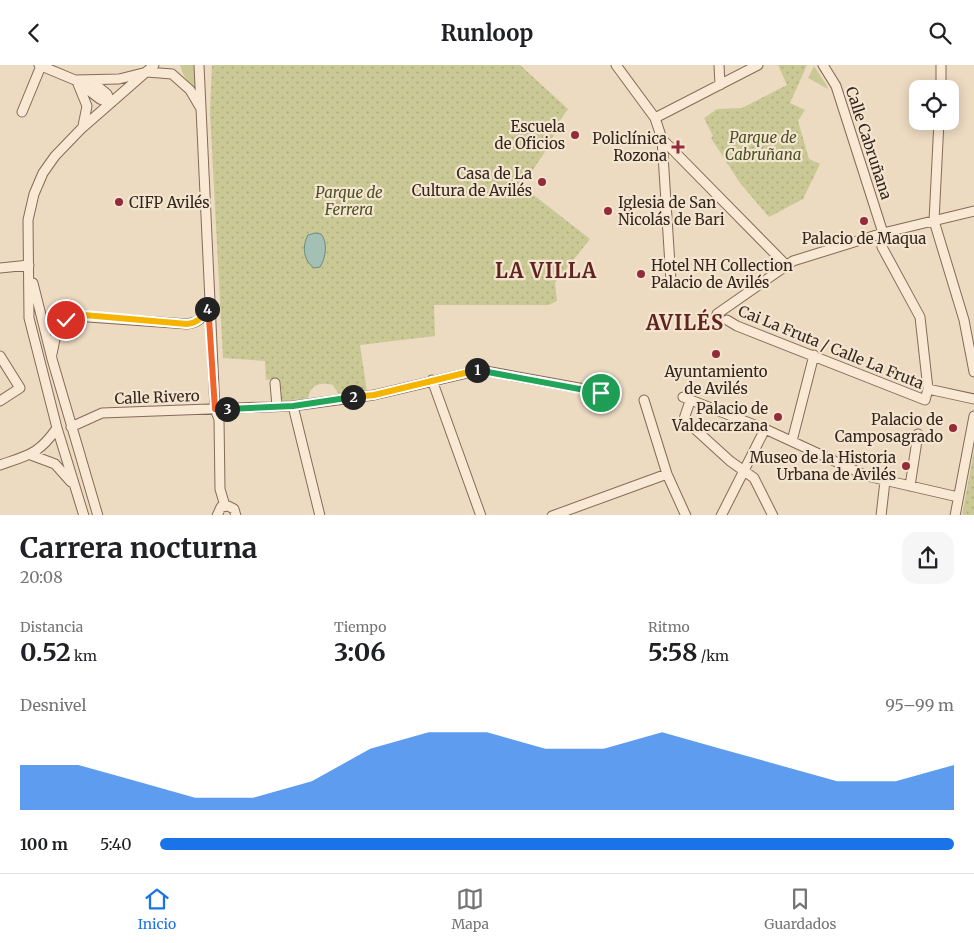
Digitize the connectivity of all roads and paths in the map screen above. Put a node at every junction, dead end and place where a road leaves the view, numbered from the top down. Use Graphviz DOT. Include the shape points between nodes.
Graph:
graph roads {
  1 [pos="154,65"];
  2 [pos="199,65"];
  3 [pos="616,65"];
  4 [pos="719,65"];
  5 [pos="758,65"];
  6 [pos="823,65"];
  7 [pos="941,65"];
  8 [pos="40,66"];
  9 [pos="147,72"];
  10 [pos="75,79"];
  11 [pos="941,80"];
  12 [pos="90,81"];
  13 [pos="720,85"];
  14 [pos="112,103"];
  15 [pos="201,109"];
  16 [pos="22,112"];
  17 [pos="655,118"];
  18 [pos="82,128"];
  19 [pos="939,130"];
  20 [pos="662,139"];
  21 [pos="974,211"];
  22 [pos="934,221"];
  23 [pos="883,233"];
  24 [pos="29,265"];
  25 [pos="786,265"];
  26 [pos="0,269"];
  27 [pos="671,281"];
  28 [pos="208,303"];
  29 [pos="717,314"];
  30 [pos="727,320"];
  31 [pos="814,355"];
  32 [pos="0,356"];
  33 [pos="52,359"];
  34 [pos="974,372"];
  35 [pos="432,380"];
  36 [pos="275,383"];
  37 [pos="928,389"];
  38 [pos="601,393"];
  39 [pos="974,399"];
  40 [pos="644,400"];
  41 [pos="0,401"];
  42 [pos="277,406"];
  43 [pos="293,406"];
  44 [pos="215,409"];
  45 [pos="974,417"];
  46 [pos="71,427"];
  47 [pos="57,428"];
  48 [pos="765,429"];
  49 [pos="918,434"];
  50 [pos="792,441"];
  51 [pos="31,455"];
  52 [pos="0,465"];
  53 [pos="744,470"];
  54 [pos="667,474"];
  55 [pos="885,481"];
  56 [pos="910,486"];
  57 [pos="76,490"];
  58 [pos="958,497"];
  59 [pos="225,506"];
  60 [pos="84,515"];
  61 [pos="98,515"];
  62 [pos="217,515"];
  63 [pos="236,515"];
  64 [pos="322,515"];
  65 [pos="481,515"];
  66 [pos="552,515"];
  67 [pos="686,515"];
  68 [pos="721,515"];
  69 [pos="773,515"];
  70 [pos="881,515"];
  71 [pos="955,515"];
  1 -- 9 [label="street"];
  2 -- 15 [label="street"];
  3 -- 17 [label="street"];
  4 -- 13 [label="street"];
  5 -- 13 [label="street"];
  6 -- 23 [label="street, Calle Cabruñana" via="836,86"];
  7 -- 11 [label="street"];
  8 -- 10 [label="street"];
  8 -- 16 [label="street"];
  9 -- 12 [label="street" via="119,79"];
  9 -- 14 [label="street"];
  9 -- 15 [label="street" via="172,74 190,90"];
  10 -- 12 [label="street"];
  10 -- 14 [label="street" via="100,99"];
  10 -- 18 [label="street" via="87,105"];
  12 -- 14 [label="street" via="107,94"];
  13 -- 17 [label="street"];
  14 -- 18 [label="street"];
  15 -- 28 [label="street"];
  17 -- 20 [label="street"];
  18 -- 24 [label="street" via="55,156 34,194 28,227"];
  19 -- 22 [label="street"];
  20 -- 25 [label="street"];
  20 -- 27 [label="street"];
  21 -- 22 [label="street"];
  22 -- 23 [label="street"];
  22 -- 34 [label="street" via="964,320"];
  23 -- 25 [label="street"];
  23 -- 37 [label="street, Calle Cabruñana" via="882,247 920,317"];
  24 -- 26 [label="street"];
  24 -- 33 [label="street"];
  24 -- 47 [label="street" via="29,318"];
  25 -- 29 [label="street"];
  28 -- 33 [label="street" via="200,319 187,324 74,316 57,329"];
  28 -- 44 [label="street"];
  30 -- 31 [label="street, Cai La Fruta / Calle La Fruta" via="737,327"];
  31 -- 37 [label="street, Cai La Fruta / Calle La Fruta" via="925,400"];
  31 -- 50 [label="street"];
  32 -- 41 [label="street" via="20,388"];
  33 -- 46 [label="street"];
  35 -- 38 [label="street, Calle Rivero" via="480,370"];
  35 -- 43 [label="street, Calle Rivero" via="374,395"];
  35 -- 65 [label="street"];
  36 -- 42 [label="street"];
  37 -- 39 [label="street"];
  40 -- 54 [label="street"];
  42 -- 43 [label="street, Calle Rivero"];
  42 -- 44 [label="street, Calle Rivero"];
  43 -- 64 [label="street"];
  44 -- 46 [label="street, Calle Rivero" via="102,413"];
  44 -- 59 [label="street" via="219,419 220,489"];
  45 -- 58 [label="street"];
  46 -- 61 [label="street"];
  47 -- 51 [label="street" via="45,446"];
  47 -- 57 [label="street"];
  48 -- 50 [label="street"];
  48 -- 53 [label="street"];
  48 -- 53 [label="street" via="686,399 684,419"];
  49 -- 56 [label="street"];
  50 -- 56 [label="street" via="867,476"];
  51 -- 52 [label="street"];
  51 -- 57 [label="street" via="55,465 66,474"];
  53 -- 68 [label="street"];
  53 -- 69 [label="street" via="754,478"];
  54 -- 66 [label="street"];
  54 -- 67 [label="street"];
  55 -- 70 [label="street"];
  56 -- 58 [label="street"];
  57 -- 60 [label="street"];
  58 -- 71 [label="street"];
  59 -- 62 [label="street"];
  59 -- 63 [label="street" via="232,507"];
}
